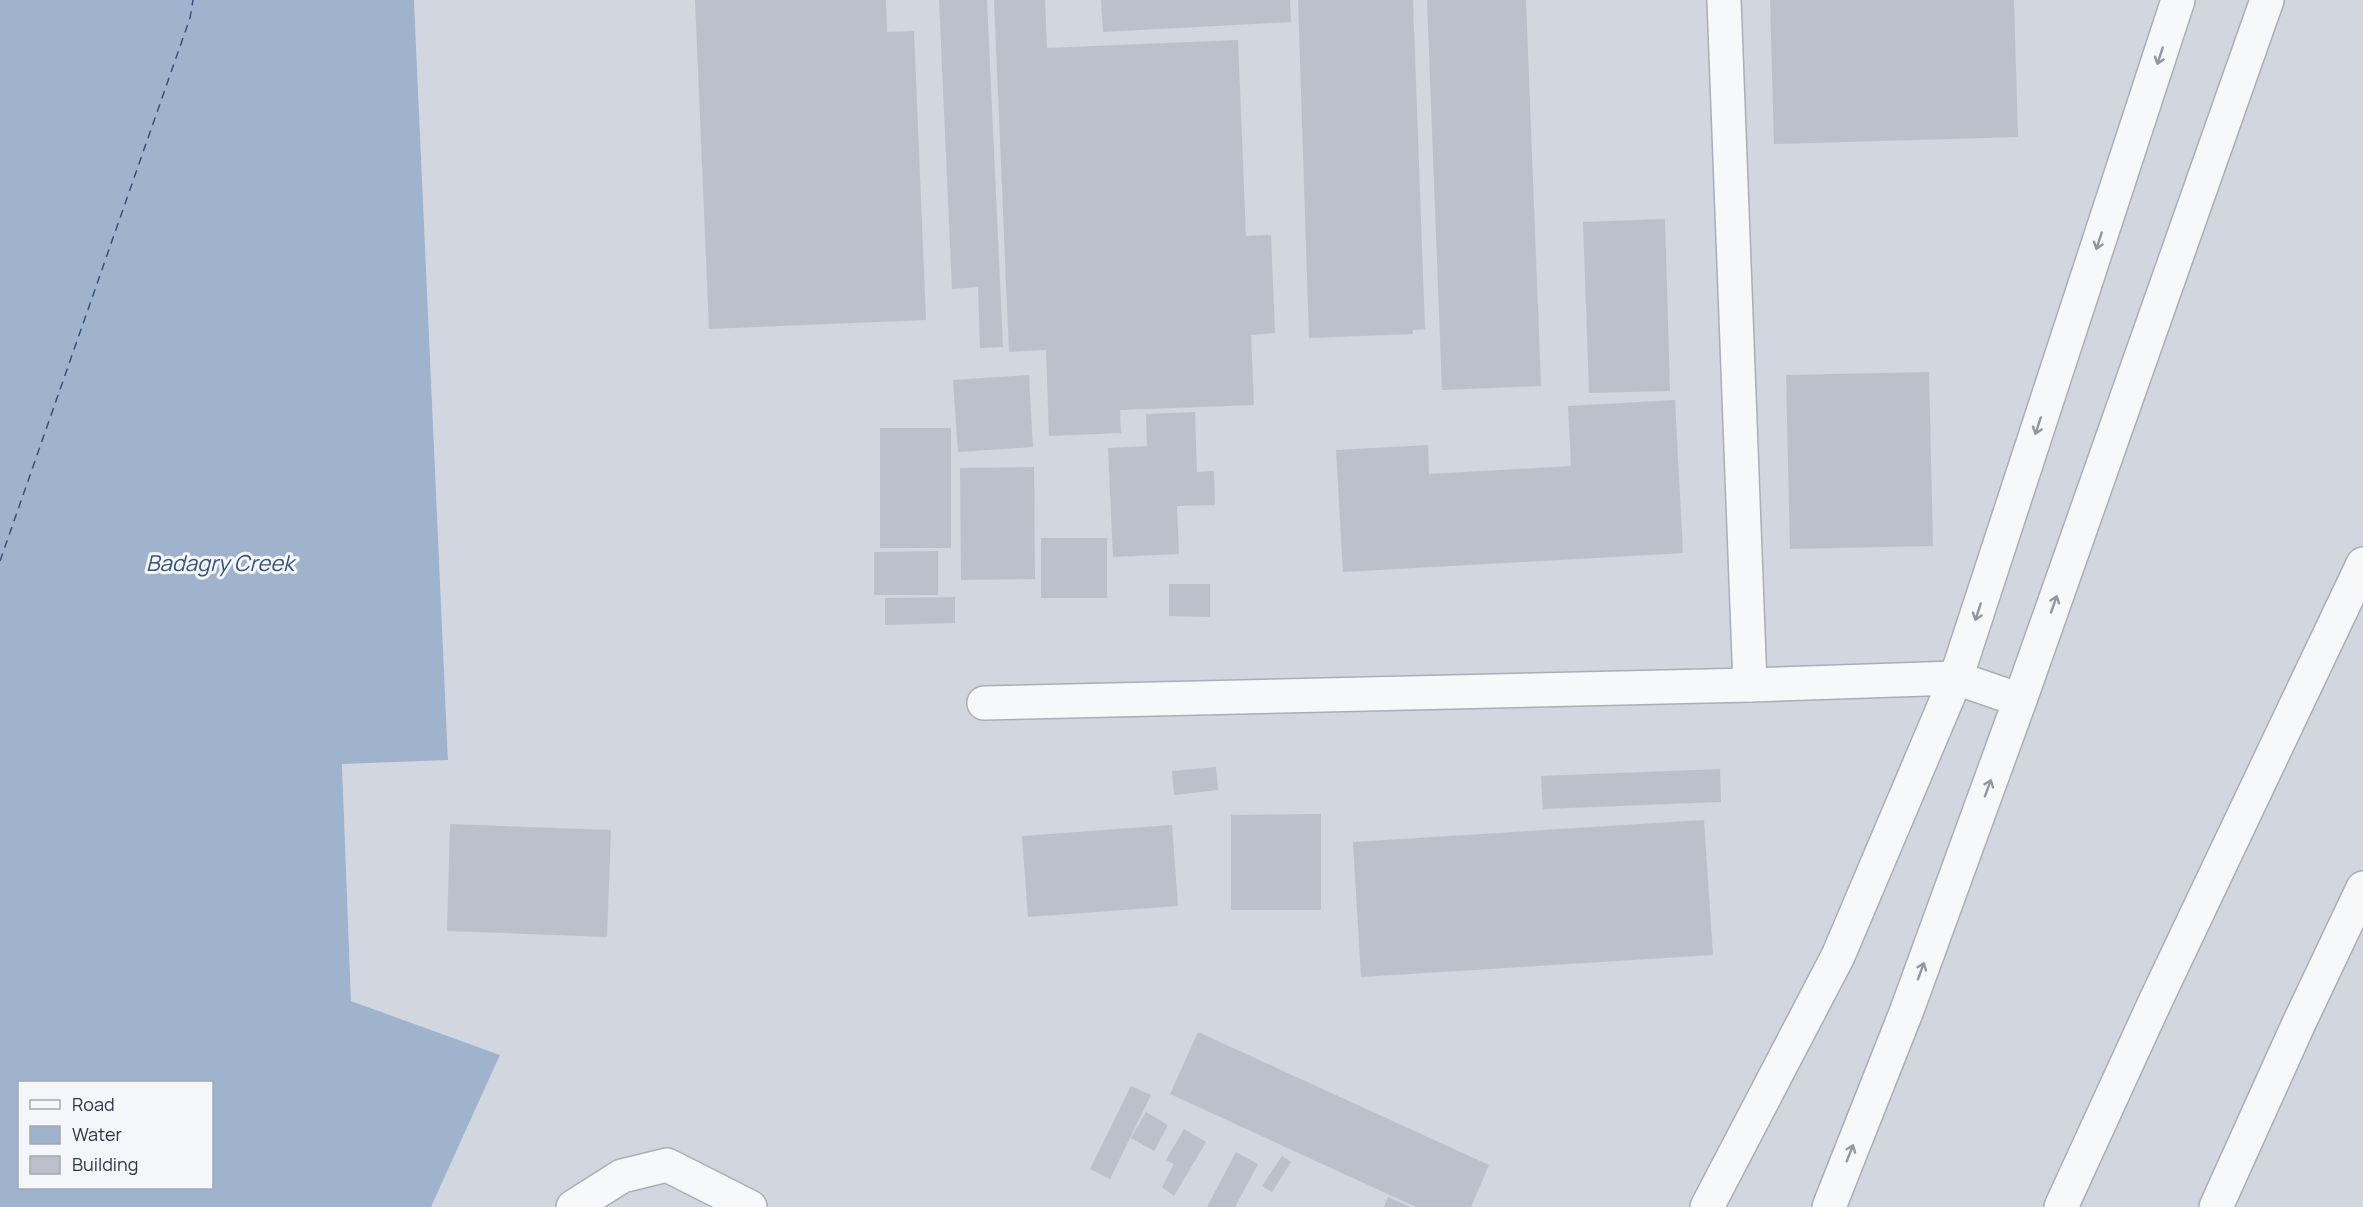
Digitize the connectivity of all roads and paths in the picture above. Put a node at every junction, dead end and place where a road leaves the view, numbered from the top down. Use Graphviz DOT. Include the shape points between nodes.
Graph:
graph roads {
  1 [pos="1724,0"];
  2 [pos="2178,0"];
  3 [pos="2267,0"];
  4 [pos="2363,564"];
  5 [pos="1956,678"];
  6 [pos="1749,685"];
  7 [pos="2020,700"];
  8 [pos="984,703"];
  9 [pos="2363,888"];
  10 [pos="573,1207"];
  11 [pos="750,1207"];
  12 [pos="1707,1207"];
  13 [pos="1829,1207"];
  14 [pos="2061,1207"];
  15 [pos="2217,1207"];
  1 -- 6 [label="street"];
  2 -- 5 [label="street, one-way"];
  7 -- 3 [label="street, one-way"];
  4 -- 14 [label="street"];
  5 -- 6 [label="street"];
  5 -- 7 [label="street"];
  5 -- 12 [label="street" via="1838,956"];
  6 -- 8 [label="street"];
  13 -- 7 [label="street, one-way" via="1907,1010"];
  9 -- 15 [label="street"];
  10 -- 11 [label="street" via="622,1176 667,1165"];
}
